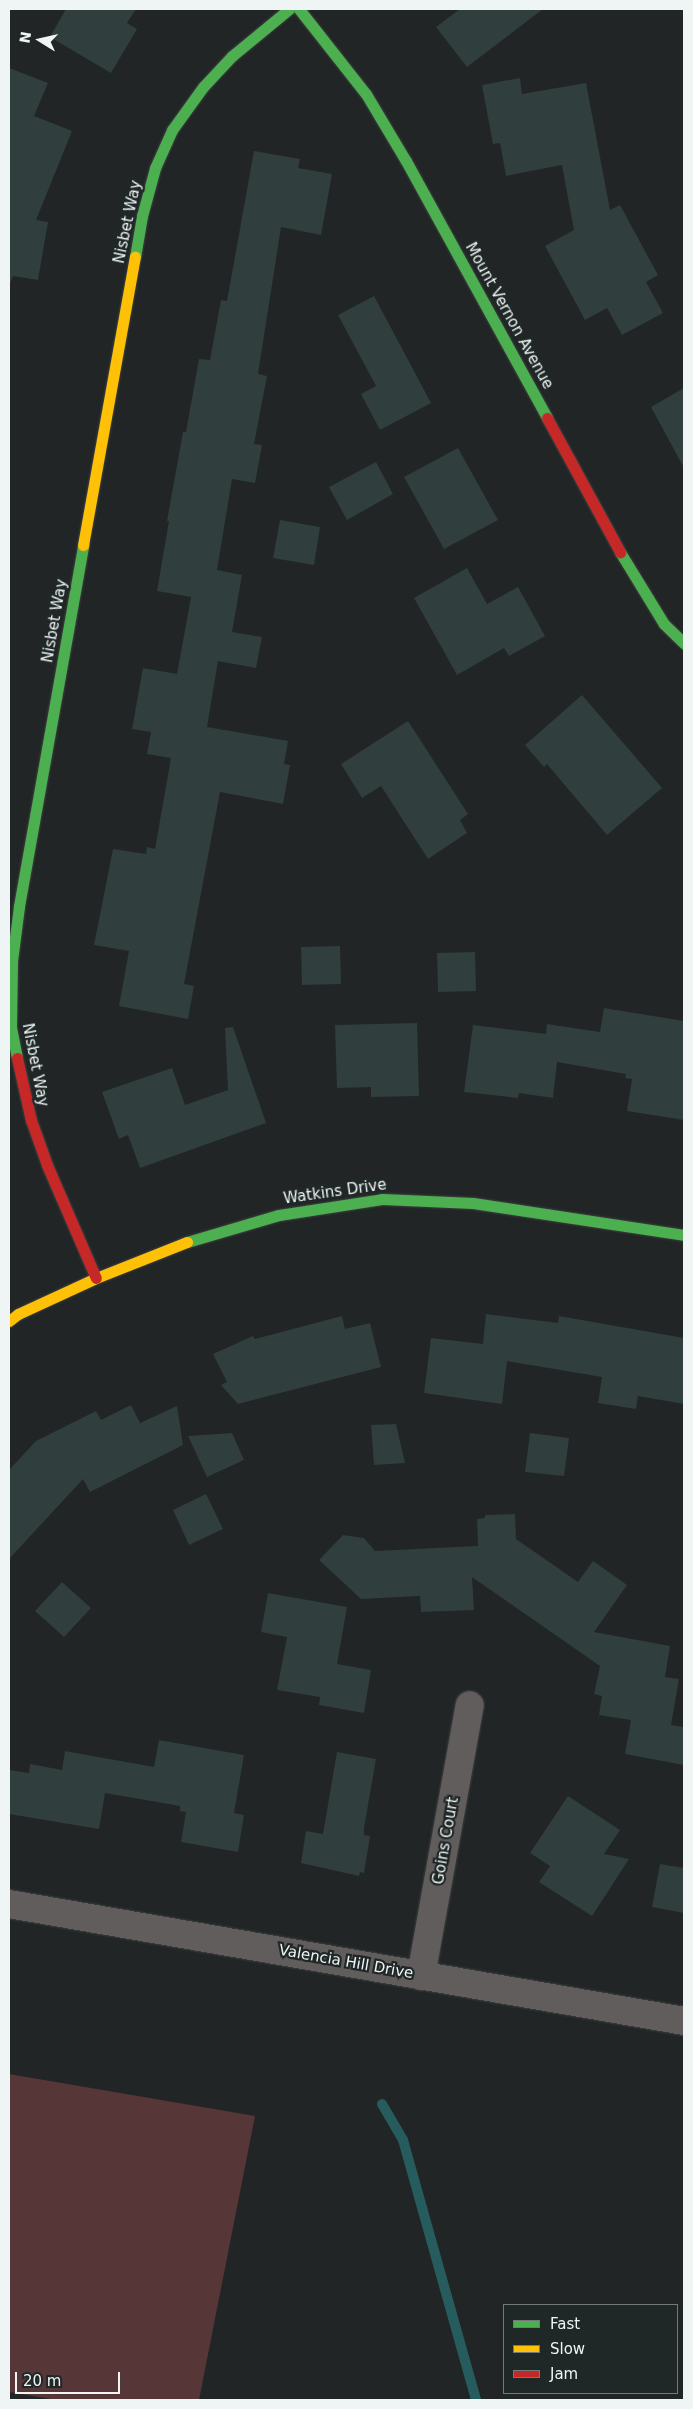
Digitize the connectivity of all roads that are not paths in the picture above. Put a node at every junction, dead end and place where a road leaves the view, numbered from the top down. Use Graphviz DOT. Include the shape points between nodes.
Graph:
graph roads {
  1 [pos="289,9"];
  2 [pos="299,9"];
  3 [pos="684,643"];
  4 [pos="684,1235"];
  5 [pos="96,1278"];
  6 [pos="9,1321"];
  7 [pos="470,1706"];
  8 [pos="9,1904"];
  9 [pos="421,1976"];
  10 [pos="684,2020"];
  1 -- 5 [label="street, Nisbet Way" via="232,56 203,87 172,130 155,168 142,216 19,906 12,961 13,1038 31,1120"];
  2 -- 3 [label="street, Mount Vernon Avenue" via="366,94 634,577 664,624"];
  4 -- 5 [label="street, Watkins Drive" via="473,1203 382,1199 279,1215 193,1240"];
  5 -- 6 [label="street, Watkins Drive"];
  7 -- 9 [label="street, Goins Court"];
  8 -- 9 [label="street, Valencia Hill Drive"];
  9 -- 10 [label="street, Valencia Hill Drive"];
}
